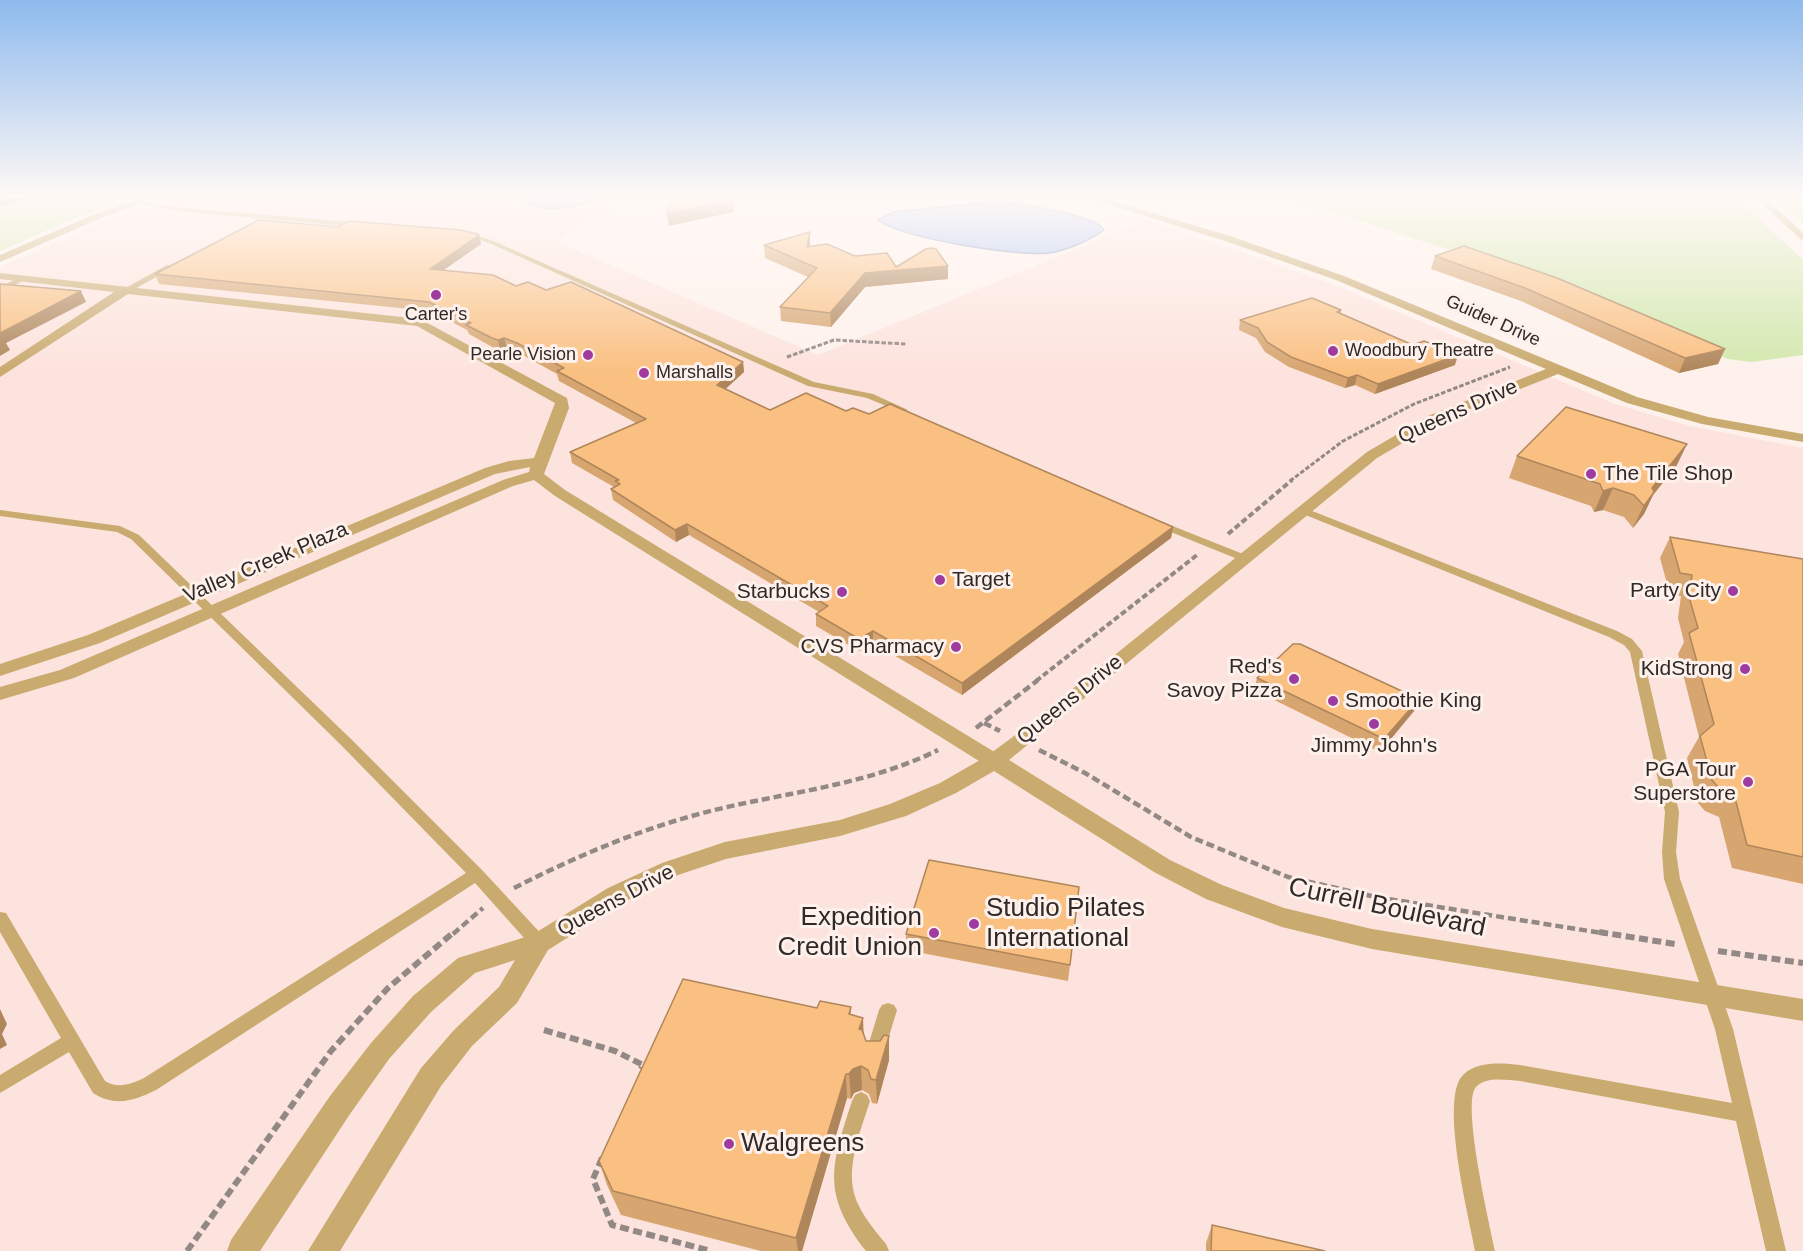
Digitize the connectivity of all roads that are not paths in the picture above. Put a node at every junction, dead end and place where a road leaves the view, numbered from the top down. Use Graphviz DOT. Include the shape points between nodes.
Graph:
graph roads {
  1 [pos="519,254"];
  2 [pos="1273,254"];
  3 [pos="176,264"];
  4 [pos="0,276"];
  5 [pos="25,278"];
  6 [pos="128,289"];
  7 [pos="0,290"];
  8 [pos="1555,370"];
  9 [pos="0,373"];
  10 [pos="914,415"];
  11 [pos="1803,436"];
  12 [pos="538,469"];
  13 [pos="1302,510"];
  14 [pos="0,513"];
  15 [pos="1155,522"];
  16 [pos="1244,558"];
  17 [pos="198,596"];
  18 [pos="213,611"];
  19 [pos="0,670"];
  20 [pos="0,694"];
  21 [pos="994,762"];
  22 [pos="477,874"];
  23 [pos="0,918"];
  24 [pos="539,943"];
  25 [pos="1713,995"];
  26 [pos="888,1010"];
  27 [pos="1803,1010"];
  28 [pos="72,1041"];
  29 [pos="874,1057"];
  30 [pos="0,1085"];
  31 [pos="861,1101"];
  32 [pos="1744,1114"];
  33 [pos="242,1251"];
  34 [pos="323,1251"];
  35 [pos="879,1251"];
  36 [pos="1485,1251"];
  37 [pos="1776,1251"];
  1 -- 10 [label="lane" via="811,384 870,396"];
  2 -- 8 [label="street, Guider Drive" via="1411,306"];
  3 -- 6 [label="lane"];
  4 -- 5 [label="street"];
  5 -- 6 [label="street"];
  5 -- 7 [label="lane"];
  6 -- 9 [label="street"];
  6 -- 12 [label="street" via="423,324 562,401"];
  8 -- 11 [label="street, Guider Drive" via="1659,408 1728,425"];
  8 -- 13 [label="street, Queens Drive" via="1452,410 1405,434 1351,470"];
  12 -- 17 [label="street, Valley Creek Plaza" via="509,465 490,471"];
  12 -- 18 [label="street, Valley Creek Plaza"];
  12 -- 21 [label="street, Currell Boulevard" via="560,493"];
  13 -- 16 [label="street, Queens Drive"];
  13 -- 25 [label="lane" via="1606,631 1633,647 1640,660 1672,812 1672,879"];
  14 -- 17 [label="lane" via="127,531"];
  15 -- 16 [label="lane"];
  16 -- 21 [label="street, Queens Drive"];
  17 -- 18 [label="lane"];
  17 -- 19 [label="street, Valley Creek Plaza" via="94,639"];
  18 -- 20 [label="street, Valley Creek Plaza" via="68,674"];
  18 -- 22 [label="lane"];
  21 -- 24 [label="street, Queens Drive" via="898,810 670,869 616,896"];
  21 -- 25 [label="street, Currell Boulevard" via="1162,866 1214,892 1282,917 1372,939"];
  22 -- 24 [label="lane"];
  22 -- 28 [label="lane" via="138,1090 105,1092"];
  23 -- 28 [label="lane"];
  24 -- 33 [label="street, Queens Drive" via="467,965 422,1004 340,1105"];
  24 -- 34 [label="street, Queens Drive" via="508,995 463,1038 431,1077"];
  25 -- 27 [label="street, Currell Boulevard"];
  25 -- 32 [label="lane"];
  26 -- 29 [label="lane"];
  28 -- 30 [label="lane"];
  31 -- 35 [label="lane" via="842,1168 843,1199 856,1225"];
  32 -- 36 [label="lane" via="1520,1072 1484,1073 1471,1079 1465,1087 1461,1111"];
  32 -- 37 [label="lane"];
}
